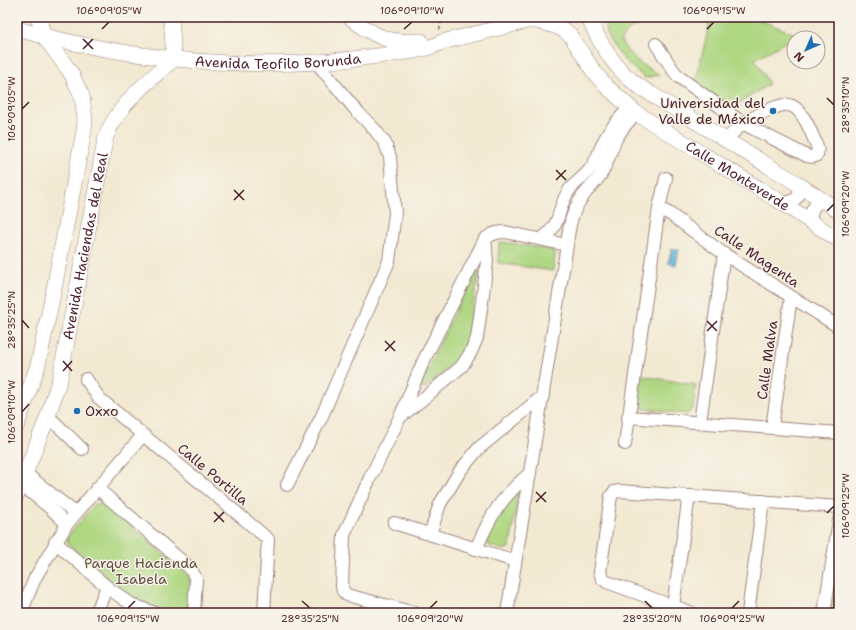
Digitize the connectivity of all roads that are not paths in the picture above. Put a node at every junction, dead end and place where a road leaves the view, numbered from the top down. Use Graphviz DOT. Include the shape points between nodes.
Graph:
graph roads {
  1 [pos="38,17"];
  2 [pos="171,17"];
  3 [pos="350,17"];
  4 [pos="588,17"];
  5 [pos="538,18"];
  6 [pos="17,29"];
  7 [pos="44,36"];
  8 [pos="442,42"];
  9 [pos="656,44"];
  10 [pos="174,59"];
  11 [pos="316,62"];
  12 [pos="633,110"];
  13 [pos="744,124"];
  14 [pos="726,140"];
  15 [pos="666,178"];
  16 [pos="798,184"];
  17 [pos="822,200"];
  18 [pos="784,203"];
  19 [pos="660,208"];
  20 [pos="839,211"];
  21 [pos="811,221"];
  22 [pos="485,239"];
  23 [pos="541,239"];
  24 [pos="839,240"];
  25 [pos="567,245"];
  26 [pos="724,254"];
  27 [pos="54,289"];
  28 [pos="76,294"];
  29 [pos="791,297"];
  30 [pos="839,327"];
  31 [pos="86,379"];
  32 [pos="543,396"];
  33 [pos="48,416"];
  34 [pos="400,416"];
  35 [pos="628,417"];
  36 [pos="700,422"];
  37 [pos="17,425"];
  38 [pos="772,428"];
  39 [pos="839,434"];
  40 [pos="143,435"];
  41 [pos="625,444"];
  42 [pos="82,449"];
  43 [pos="530,473"];
  44 [pos="21,484"];
  45 [pos="287,485"];
  46 [pos="97,488"];
  47 [pos="42,493"];
  48 [pos="689,496"];
  49 [pos="763,501"];
  50 [pos="839,507"];
  51 [pos="75,514"];
  52 [pos="839,520"];
  53 [pos="394,523"];
  54 [pos="67,524"];
  55 [pos="430,534"];
  56 [pos="55,542"];
  57 [pos="476,549"];
  58 [pos="515,561"];
  59 [pos="107,587"];
  60 [pos="673,606"];
  61 [pos="21,613"];
  62 [pos="96,613"];
  63 [pos="155,613"];
  64 [pos="194,613"];
  65 [pos="264,613"];
  66 [pos="415,613"];
  67 [pos="507,613"];
  68 [pos="692,613"];
  69 [pos="748,613"];
  70 [pos="824,613"];
  1 -- 7 [label="main road, Avenida Haciendas del Real"];
  2 -- 10 [label="main road"];
  3 -- 8 [label="main road, Avenida Teofilo Borunda" via="370,31 397,42"];
  4 -- 14 [label="main road, Calle Monteverde" via="603,46 629,79"];
  5 -- 8 [label="main road"];
  5 -- 12 [label="main road, Calle Monteverde" via="571,36 594,72"];
  6 -- 7 [label="main road, Avenida Teofilo Borunda"];
  7 -- 10 [label="main road, Avenida Teofilo Borunda"];
  7 -- 27 [label="main road, Avenida Haciendas del Real" via="71,72 82,96 85,120"];
  8 -- 11 [label="main road, Avenida Teofilo Borunda" via="399,53 340,62"];
  9 -- 13 [label="street" via="679,77"];
  10 -- 11 [label="main road, Avenida Teofilo Borunda" via="238,64"];
  10 -- 28 [label="main road, Avenida Haciendas del Real" via="127,102 106,136"];
  11 -- 45 [label="street" via="385,144 390,157 395,214 389,261 321,418"];
  12 -- 18 [label="main road, Calle Monteverde"];
  12 -- 23 [label="street" via="612,127 594,164 570,190 554,227"];
  12 -- 25 [label="street" via="614,142 598,180 572,214"];
  13 -- 13 [label="street" via="782,105 791,105 810,127 818,152 815,156 807,156"];
  13 -- 14 [label="street"];
  14 -- 16 [label="main road, Calle Monteverde"];
  15 -- 19 [label="street"];
  16 -- 17 [label="main road, Calle Monteverde"];
  16 -- 18 [label="street" via="800,190 797,197"];
  17 -- 20 [label="main road, Calle Monteverde"];
  17 -- 21 [label="street" via="813,207"];
  18 -- 21 [label="main road, Calle Monteverde"];
  19 -- 26 [label="street, Calle Magenta"];
  19 -- 35 [label="street"];
  21 -- 24 [label="main road, Calle Monteverde"];
  22 -- 23 [label="street" via="497,232 505,232"];
  22 -- 34 [label="street" via="423,362"];
  22 -- 34 [label="street" via="487,261 477,338 471,352 462,366"];
  23 -- 25 [label="street"];
  25 -- 32 [label="street"];
  26 -- 29 [label="street, Calle Magenta"];
  26 -- 36 [label="street"];
  27 -- 28 [label="main road"];
  27 -- 37 [label="main road, Avenida Haciendas del Real" via="38,365"];
  28 -- 33 [label="main road, Avenida Haciendas del Real" via="60,378"];
  29 -- 30 [label="street, Calle Magenta"];
  29 -- 38 [label="street, Calle Malva"];
  31 -- 40 [label="street, Calle Portilla" via="99,398"];
  32 -- 43 [label="street"];
  32 -- 55 [label="street" via="479,448 460,471 440,504"];
  33 -- 42 [label="street"];
  33 -- 44 [label="main road, Avenida Haciendas del Real"];
  34 -- 66 [label="street" via="344,535 342,586 347,595"];
  35 -- 36 [label="street"];
  35 -- 41 [label="street"];
  36 -- 38 [label="street"];
  38 -- 39 [label="street"];
  40 -- 46 [label="street"];
  40 -- 65 [label="street, Calle Portilla" via="268,539"];
  43 -- 57 [label="street" via="497,507"];
  43 -- 58 [label="street"];
  44 -- 47 [label="street"];
  46 -- 51 [label="street"];
  46 -- 64 [label="street" via="191,569 196,579"];
  47 -- 51 [label="street"];
  47 -- 54 [label="street"];
  48 -- 49 [label="street"];
  48 -- 60 [label="street"];
  48 -- 60 [label="street" via="620,491 610,496 600,572 602,578"];
  49 -- 50 [label="street"];
  49 -- 69 [label="street"];
  51 -- 54 [label="street"];
  52 -- 70 [label="street"];
  53 -- 55 [label="street"];
  54 -- 56 [label="street"];
  55 -- 57 [label="street"];
  56 -- 59 [label="street"];
  56 -- 61 [label="street" via="35,578"];
  57 -- 58 [label="street"];
  58 -- 67 [label="street"];
  59 -- 62 [label="street"];
  59 -- 63 [label="street" via="131,604"];
  60 -- 68 [label="street"];
}
